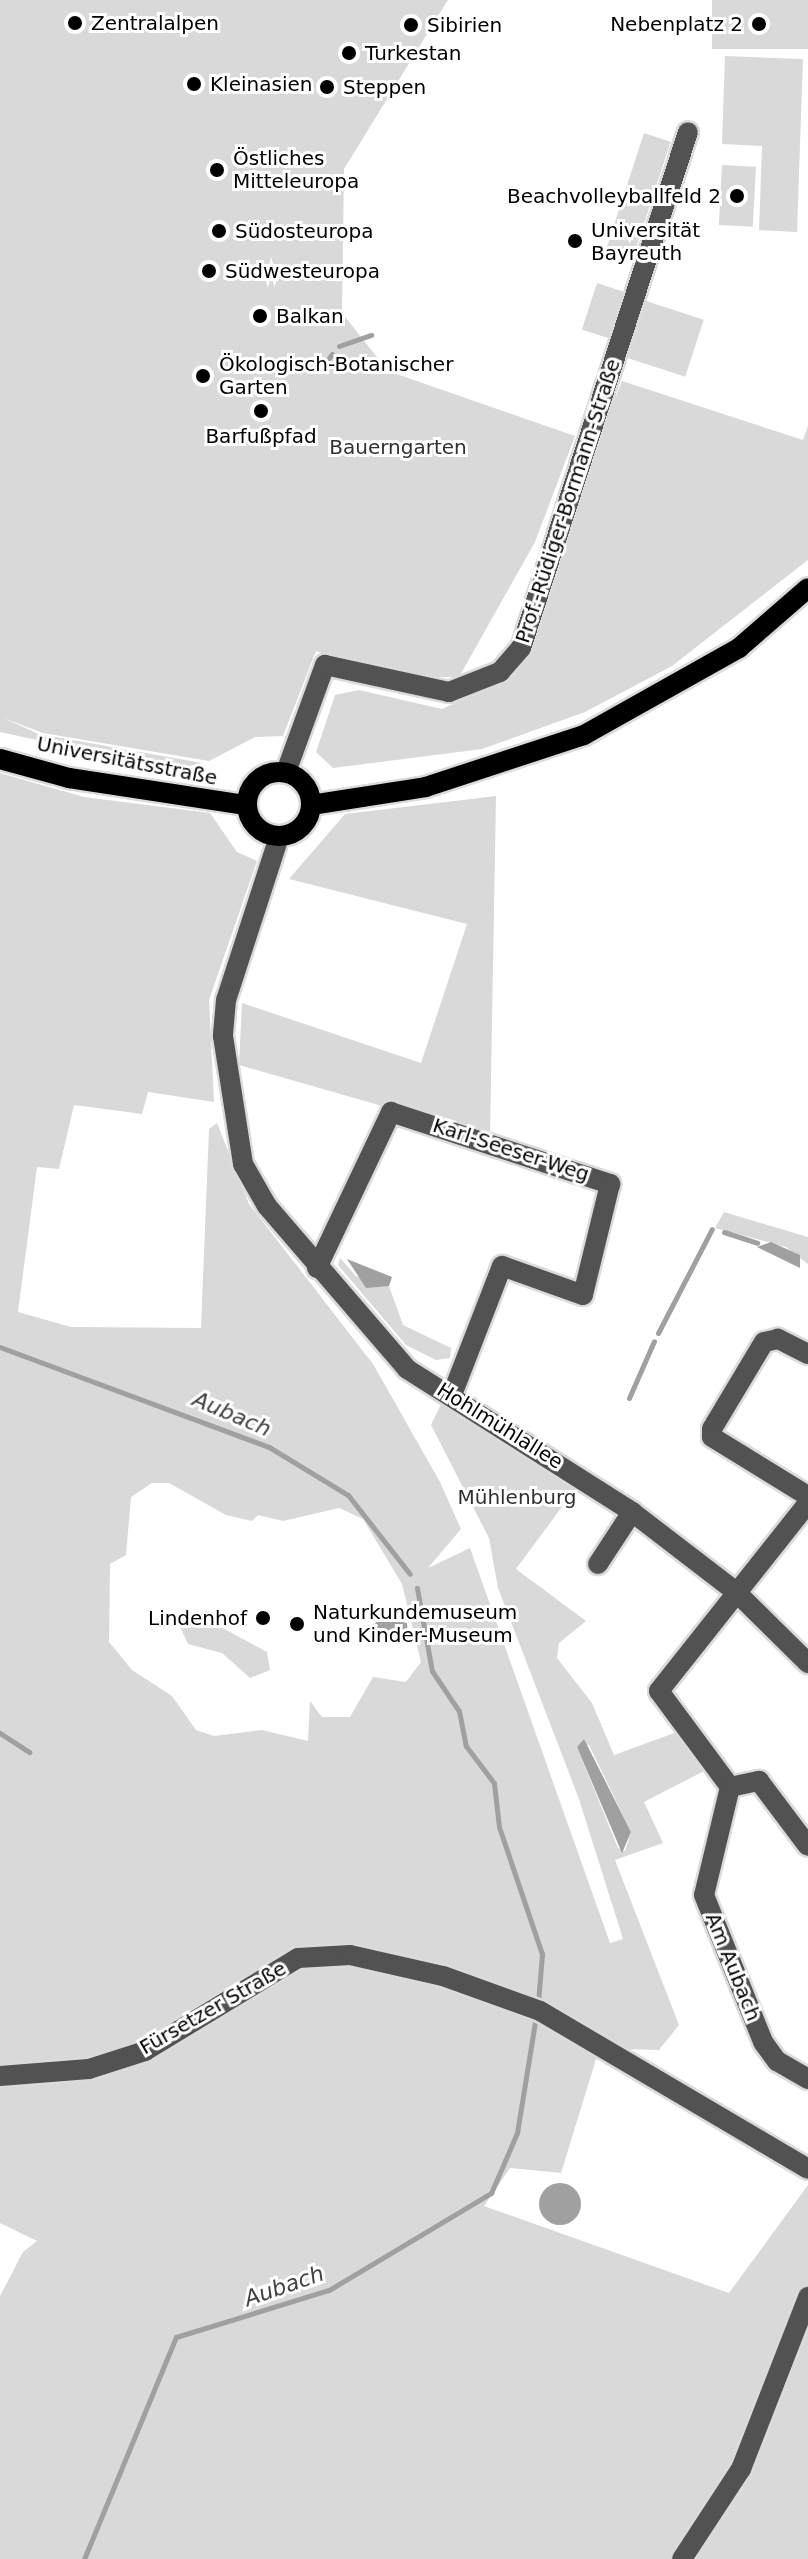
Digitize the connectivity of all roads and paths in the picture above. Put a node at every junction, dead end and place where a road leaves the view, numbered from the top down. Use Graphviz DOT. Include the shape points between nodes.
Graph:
graph roads {
  1 [pos="688,132"];
  2 [pos="808,588"];
  3 [pos="0,759"];
  4 [pos="286,772"];
  5 [pos="246,805"];
  6 [pos="311,805"];
  7 [pos="279,837"];
  8 [pos="317,1268"];
  9 [pos="808,1354"];
  10 [pos="452,1395"];
  11 [pos="808,1496"];
  12 [pos="808,1503"];
  13 [pos="632,1512"];
  14 [pos="598,1564"];
  15 [pos="735,1591"];
  16 [pos="808,1663"];
  17 [pos="730,1787"];
  18 [pos="808,1846"];
  19 [pos="0,2076"];
  20 [pos="808,2079"];
  21 [pos="808,2169"];
  22 [pos="808,2297"];
  23 [pos="682,2559"];
  1 -- 4 [label="street, Prof.-Rüdiger-Bormann-Straße" via="521,648 500,672 449,692 325,665"];
  2 -- 6 [label="main road" via="739,648 584,735 426,787"];
  3 -- 5 [label="main road, Universitätsstraße" via="69,778"];
  4 -- 5 [label="main road" via="258,779"];
  4 -- 6 [label="main road" via="302,781"];
  5 -- 7 [label="main road" via="253,824"];
  6 -- 7 [label="main road" via="305,824"];
  7 -- 8 [label="street, Hohlmühlallee" via="226,1000 223,1036 243,1164"];
  8 -- 10 [label="street, Hohlmühlallee" via="407,1369"];
  8 -- 10 [label="street, Karl-Seeser-Weg" via="391,1112 610,1184 583,1295 502,1266"];
  9 -- 11 [label="street" via="778,1339 764,1342 712,1429 712,1437"];
  10 -- 13 [label="street, Hohlmühlallee"];
  12 -- 15 [label="street"];
  13 -- 14 [label="street"];
  13 -- 15 [label="street, Hohlmühlallee"];
  15 -- 16 [label="street, Hohlmühlallee"];
  15 -- 17 [label="street" via="659,1691"];
  17 -- 18 [label="street" via="759,1781"];
  17 -- 20 [label="street, Am Aubach" via="704,1895 763,2042 777,2061"];
  19 -- 21 [label="street, Fürsetzer Straße" via="89,2069 145,2051 298,1958 350,1955 443,1976 540,2011"];
  22 -- 23 [label="street" via="741,2469"];
}
